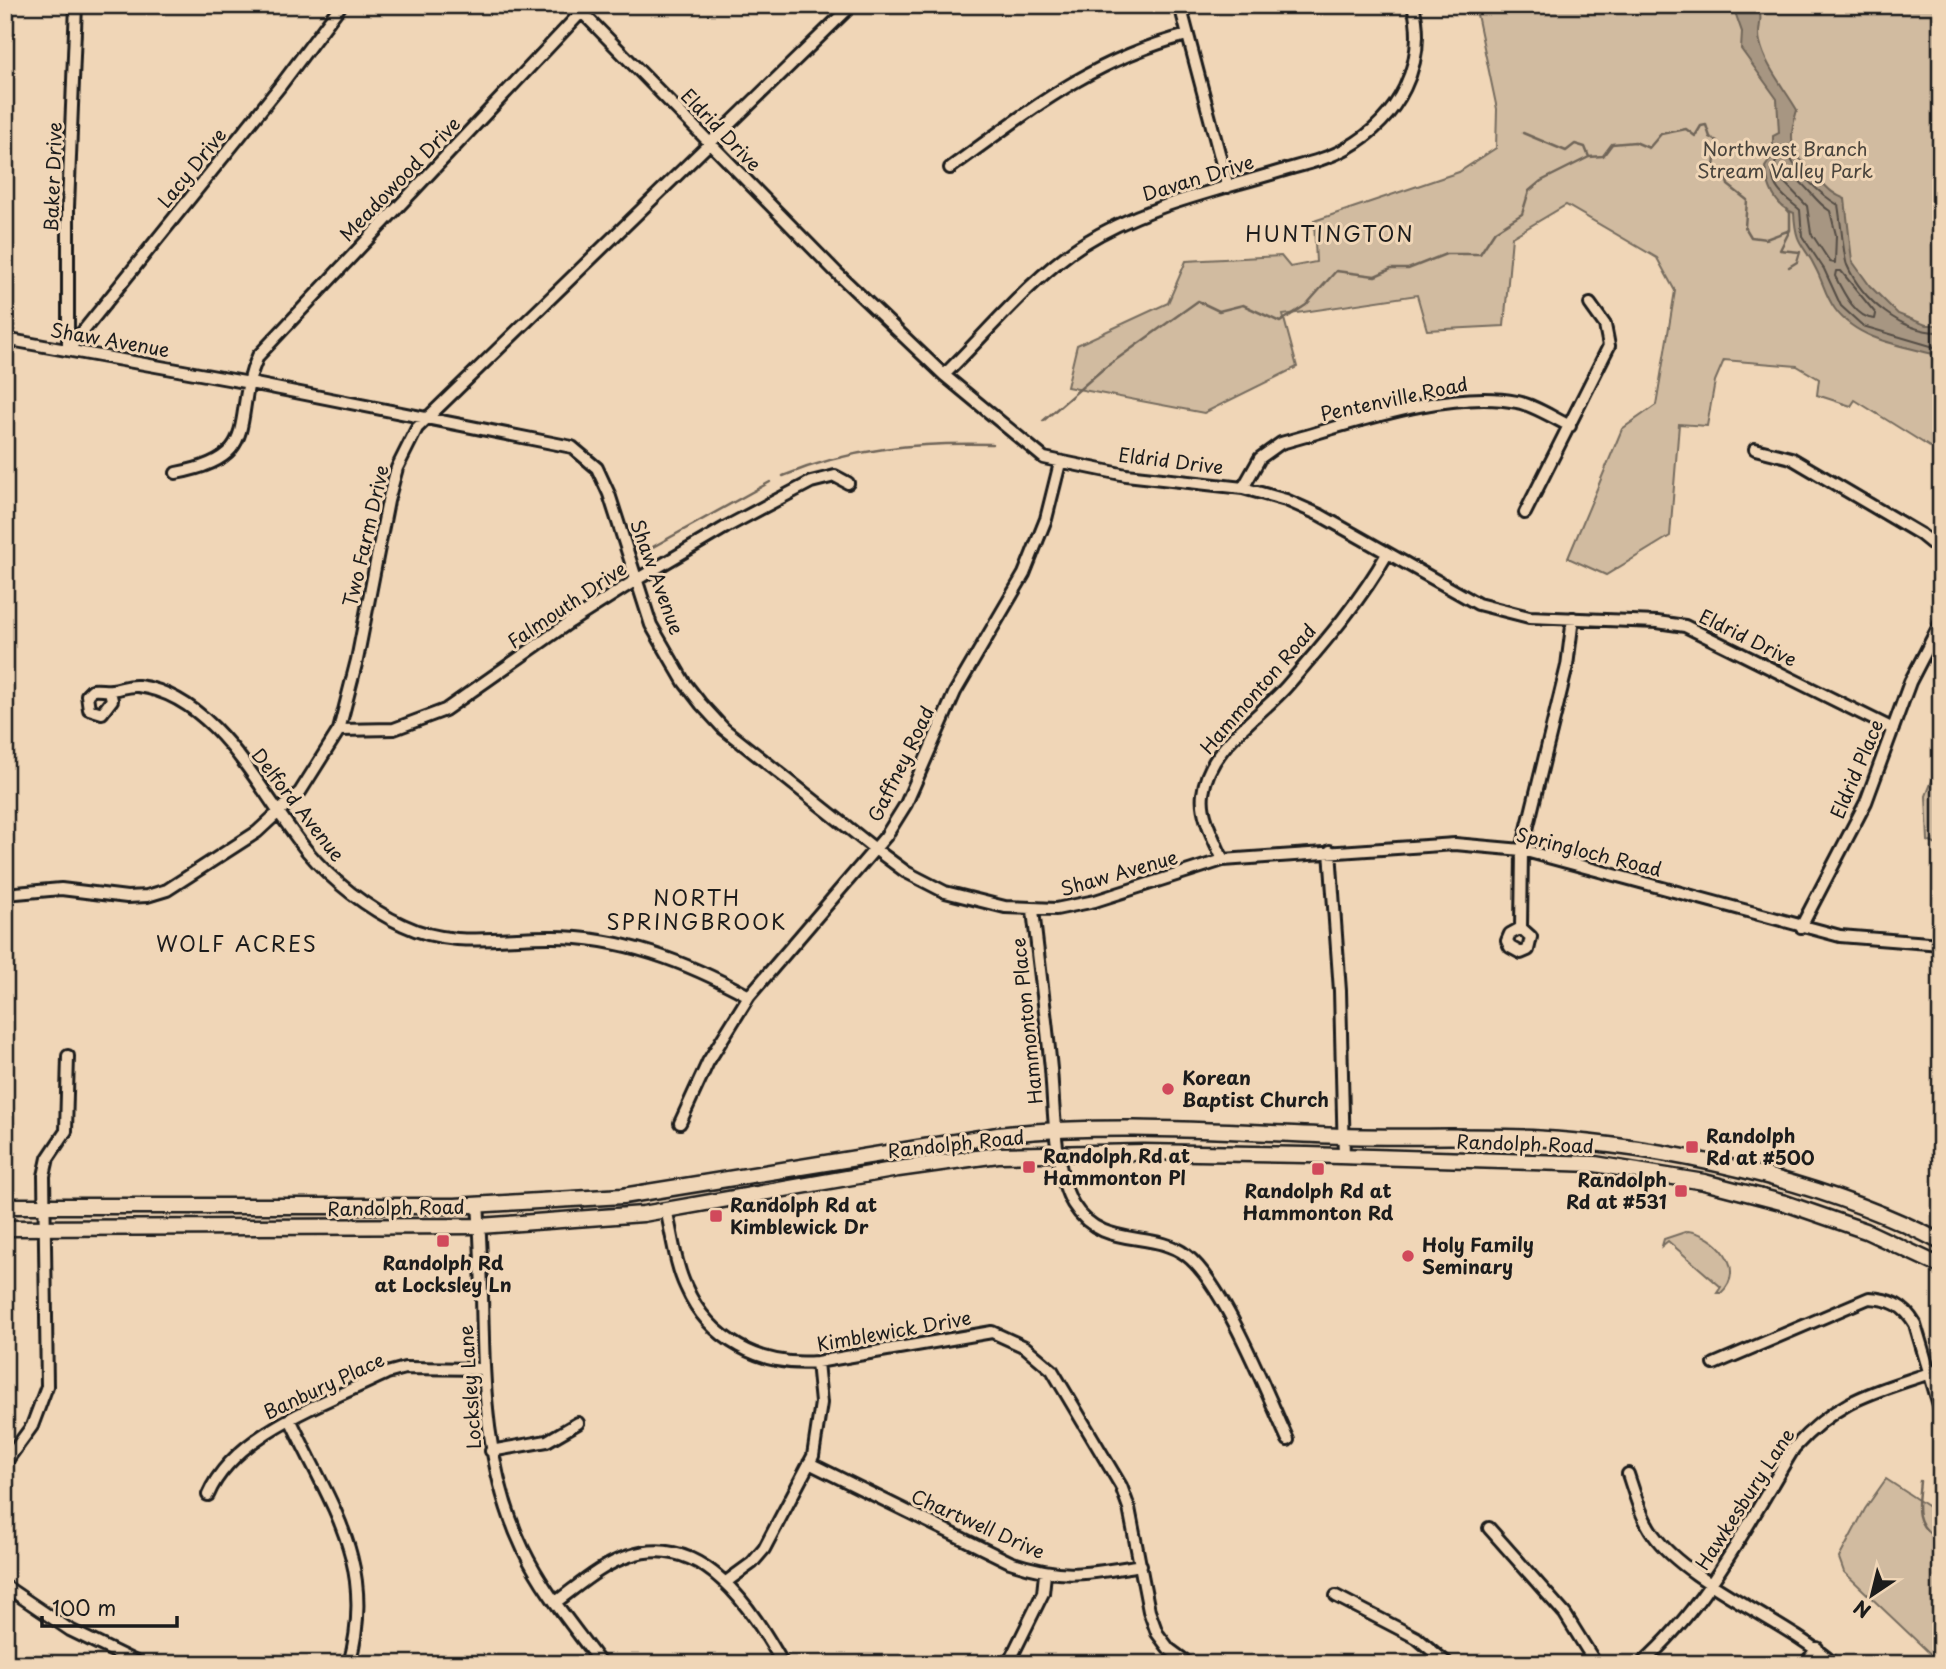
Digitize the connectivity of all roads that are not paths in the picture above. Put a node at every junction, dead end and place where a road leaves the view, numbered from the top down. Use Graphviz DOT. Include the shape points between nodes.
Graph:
graph roads {
  1 [pos="76,5"];
  2 [pos="341,5"];
  3 [pos="852,5"];
  4 [pos="1180,5"];
  5 [pos="1413,5"];
  6 [pos="581,7"];
  7 [pos="1187,35"];
  8 [pos="709,144"];
  9 [pos="950,168"];
  10 [pos="1228,187"];
  11 [pos="1590,304"];
  12 [pos="5,339"];
  13 [pos="68,351"];
  14 [pos="944,375"];
  15 [pos="250,383"];
  16 [pos="428,417"];
  17 [pos="1570,426"];
  18 [pos="1755,449"];
  19 [pos="1060,463"];
  20 [pos="176,473"];
  21 [pos="848,483"];
  22 [pos="1243,488"];
  23 [pos="1525,513"];
  24 [pos="1941,551"];
  25 [pos="1387,554"];
  26 [pos="636,580"];
  27 [pos="1573,618"];
  28 [pos="1941,622"];
  29 [pos="110,691"];
  30 [pos="1893,729"];
  31 [pos="339,730"];
  32 [pos="279,814"];
  33 [pos="875,849"];
  34 [pos="1522,850"];
  35 [pos="1330,851"];
  36 [pos="1223,860"];
  37 [pos="5,894"];
  38 [pos="1033,910"];
  39 [pos="1801,927"];
  40 [pos="1521,928"];
  41 [pos="1941,944"];
  42 [pos="749,996"];
  43 [pos="68,1056"];
  44 [pos="680,1123"];
  45 [pos="1056,1131"];
  46 [pos="1344,1136"];
  47 [pos="1060,1155"];
  48 [pos="1344,1157"];
  49 [pos="478,1205"];
  50 [pos="5,1206"];
  51 [pos="43,1206"];
  52 [pos="666,1209"];
  53 [pos="480,1226"];
  54 [pos="5,1228"];
  55 [pos="43,1229"];
  56 [pos="1941,1242"];
  57 [pos="1941,1266"];
  58 [pos="817,1362"];
  59 [pos="1714,1364"];
  60 [pos="483,1369"];
  61 [pos="1941,1369"];
  62 [pos="1929,1374"];
  63 [pos="1941,1412"];
  64 [pos="290,1421"];
  65 [pos="578,1423"];
  66 [pos="1288,1440"];
  67 [pos="491,1451"];
  68 [pos="5,1463"];
  69 [pos="809,1463"];
  70 [pos="1628,1474"];
  71 [pos="208,1495"];
  72 [pos="1489,1528"];
  73 [pos="1141,1565"];
  74 [pos="1045,1574"];
  75 [pos="726,1582"];
  76 [pos="1712,1583"];
  77 [pos="5,1586"];
  78 [pos="1336,1596"];
  79 [pos="556,1602"];
  80 [pos="1817,1648"];
  81 [pos="1184,1660"];
  82 [pos="140,1664"];
  83 [pos="349,1664"];
  84 [pos="601,1664"];
  85 [pos="783,1664"];
  86 [pos="1008,1664"];
  87 [pos="1448,1664"];
  88 [pos="1596,1664"];
  89 [pos="1641,1664"];
  90 [pos="1805,1664"];
  91 [pos="1834,1664"];
  1 -- 13 [label="street, Baker Drive"];
  2 -- 13 [label="street, Lacy Drive"];
  3 -- 8 [label="street, Two Farm Drive"];
  4 -- 7 [label="street"];
  5 -- 10 [label="street, Davan Drive" via="1417,35 1412,72 1392,108 1369,132 1331,156"];
  6 -- 8 [label="street, Eldrid Drive"];
  6 -- 15 [label="street, Meadowood Drive" via="272,340 258,356"];
  7 -- 9 [label="street" via="1145,46 1084,74"];
  7 -- 10 [label="street"];
  8 -- 14 [label="street, Eldrid Drive"];
  8 -- 16 [label="street, Two Farm Drive"];
  10 -- 14 [label="street, Davan Drive" via="1140,214 1083,244 1031,288"];
  11 -- 17 [label="street" via="1605,325 1609,346"];
  12 -- 13 [label="street, Shaw Avenue"];
  13 -- 15 [label="street, Shaw Avenue"];
  14 -- 19 [label="street, Eldrid Drive" via="1044,458"];
  15 -- 16 [label="street, Shaw Avenue"];
  15 -- 20 [label="street, Meadowood Drive" via="242,429 230,452 205,468"];
  16 -- 26 [label="street, Shaw Avenue" via="547,440 586,456 609,494"];
  16 -- 31 [label="street, Two Farm Drive" via="417,428 397,467"];
  17 -- 22 [label="street, Pentenville Road" via="1520,402 1490,397 1451,401 1281,443 1260,458"];
  17 -- 23 [label="street"];
  18 -- 24 [label="street" via="1791,458"];
  19 -- 22 [label="street, Eldrid Drive"];
  19 -- 33 [label="street, Gaffney Road" via="1046,519 1024,574 955,692 906,804"];
  21 -- 26 [label="street, Falmouth Drive" via="835,476 811,482"];
  22 -- 25 [label="street, Eldrid Drive" via="1320,515"];
  25 -- 27 [label="street, Eldrid Drive" via="1478,604 1529,617"];
  25 -- 36 [label="street, Hammonton Road" via="1344,618 1209,772 1203,803"];
  26 -- 31 [label="street, Falmouth Drive" via="445,710 394,729"];
  26 -- 33 [label="street, Shaw Avenue" via="659,642 701,704 724,729"];
  27 -- 30 [label="street, Eldrid Drive" via="1685,626"];
  27 -- 34 [label="street" via="1567,666"];
  28 -- 30 [label="street, Eldrid Place" via="1910,682"];
  29 -- 32 [label="street, Delford Avenue" via="137,686 190,706 220,734"];
  30 -- 39 [label="street, Eldrid Place" via="1866,802"];
  31 -- 32 [label="street, Two Farm Drive" via="314,772"];
  32 -- 37 [label="street, Two Farm Drive" via="167,890 147,896 61,889"];
  32 -- 42 [label="street, Delford Avenue" via="331,877 401,925 458,941 550,937 631,946 704,971"];
  33 -- 38 [label="street, Shaw Avenue" via="945,892 1005,908"];
  33 -- 42 [label="street, Gaffney Road"];
  34 -- 35 [label="street, Springloch Road" via="1455,844"];
  34 -- 39 [label="street, Springloch Road"];
  34 -- 40 [label="street"];
  35 -- 36 [label="street, Springloch Road"];
  35 -- 46 [label="street"];
  36 -- 38 [label="street, Shaw Avenue" via="1095,901"];
  38 -- 45 [label="street, Hammonton Place"];
  39 -- 41 [label="street, Springloch Road" via="1840,936"];
  42 -- 44 [label="street, Gaffney Road" via="708,1062"];
  43 -- 51 [label="street" via="66,1131 48,1158"];
  45 -- 46 [label="main road, Randolph Road" via="1157,1129"];
  45 -- 47 [label="street, Hammonton Place"];
  45 -- 49 [label="main road, Randolph Road" via="936,1143 622,1196"];
  46 -- 48 [label="street"];
  46 -- 56 [label="main road, Randolph Road" via="1534,1138 1704,1162 1869,1210"];
  47 -- 48 [label="main road, Randolph Road" via="1143,1152"];
  47 -- 52 [label="main road, Randolph Road" via="998,1155 942,1162"];
  47 -- 66 [label="street, Hammonton Place" via="1074,1205 1099,1229 1119,1238 1167,1244 1197,1263 1224,1305"];
  48 -- 57 [label="main road, Randolph Road" via="1595,1164 1704,1182 1866,1231"];
  49 -- 51 [label="main road, Randolph Road"];
  49 -- 53 [label="street, Locksley Lane"];
  50 -- 51 [label="main road, Randolph Road"];
  51 -- 55 [label="street"];
  52 -- 53 [label="main road, Randolph Road"];
  52 -- 58 [label="street, Kimblewick Drive" via="684,1285 710,1327 751,1354 797,1364"];
  53 -- 55 [label="main road, Randolph Road"];
  53 -- 60 [label="street, Locksley Lane"];
  54 -- 55 [label="main road, Randolph Road"];
  55 -- 68 [label="street" via="47,1386 32,1426"];
  58 -- 69 [label="street" via="821,1415"];
  58 -- 73 [label="street, Kimblewick Drive" via="992,1332 1025,1347 1052,1370 1111,1467 1129,1508"];
  59 -- 62 [label="street" via="1869,1297 1886,1299 1909,1315"];
  60 -- 64 [label="street, Banbury Place" via="405,1368"];
  60 -- 67 [label="street, Locksley Lane"];
  61 -- 62 [label="street, Hawkesbury Lane"];
  62 -- 63 [label="street"];
  62 -- 76 [label="street, Hawkesbury Lane" via="1865,1393 1813,1427 1794,1448"];
  64 -- 71 [label="street, Banbury Place" via="249,1443"];
  64 -- 83 [label="street" via="340,1523 359,1580 358,1630"];
  65 -- 67 [label="street" via="547,1441"];
  67 -- 79 [label="street, Locksley Lane" via="509,1517"];
  69 -- 74 [label="street, Chartwell Drive" via="1010,1562"];
  69 -- 75 [label="street" via="764,1549"];
  70 -- 76 [label="street" via="1654,1535 1673,1556"];
  72 -- 88 [label="street" via="1564,1614"];
  73 -- 74 [label="street, Chartwell Drive" via="1082,1575"];
  73 -- 81 [label="street, Kimblewick Drive" via="1157,1633"];
  74 -- 86 [label="street" via="1042,1593"];
  75 -- 79 [label="street" via="690,1557 638,1553 607,1566"];
  75 -- 85 [label="street"];
  76 -- 80 [label="street"];
  76 -- 89 [label="street, Hawkesbury Lane" via="1669,1639"];
  77 -- 82 [label="street" via="70,1630"];
  78 -- 87 [label="street" via="1417,1637"];
  79 -- 84 [label="street, Locksley Lane"];
  80 -- 90 [label="street"];
  80 -- 91 [label="street"];
}
